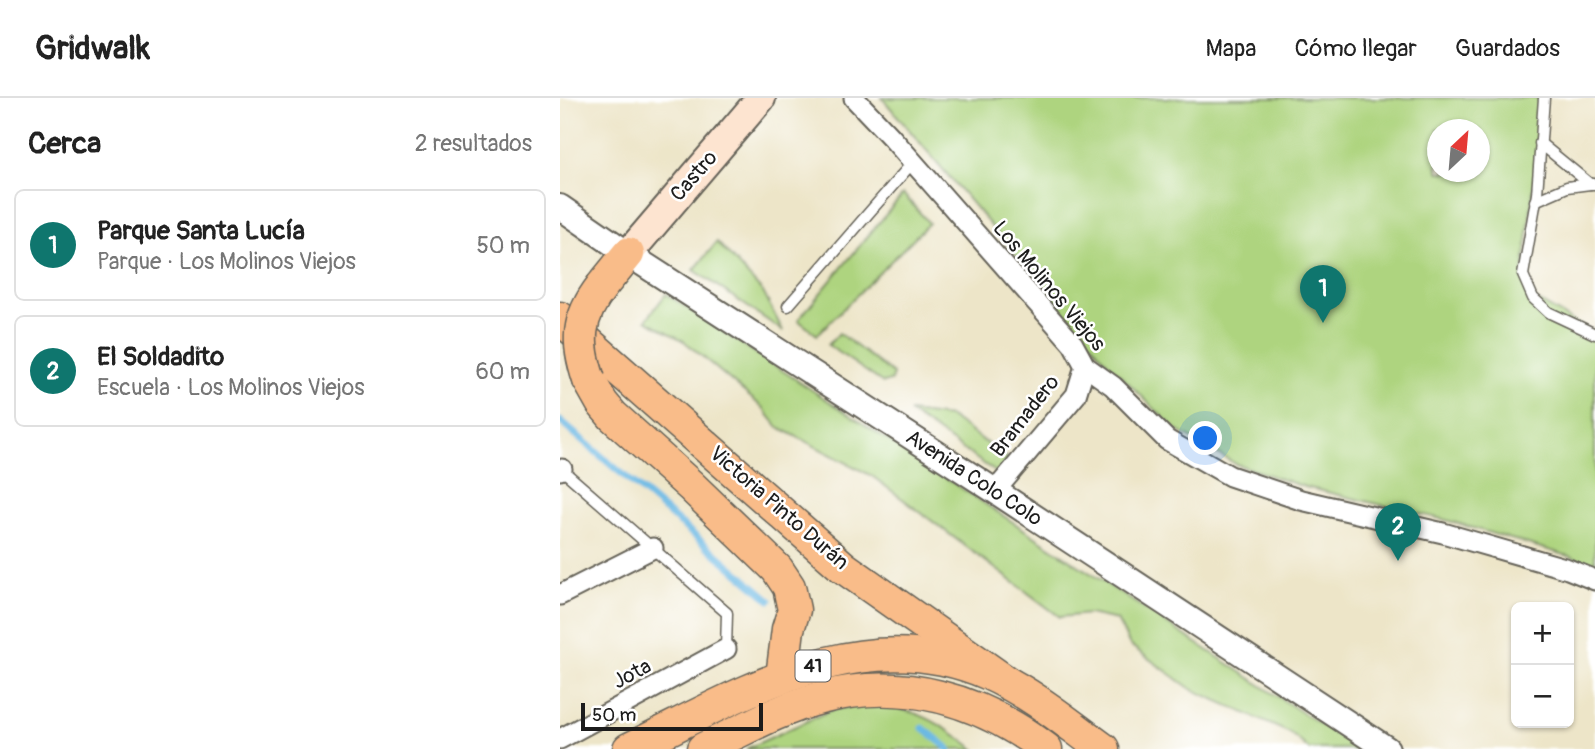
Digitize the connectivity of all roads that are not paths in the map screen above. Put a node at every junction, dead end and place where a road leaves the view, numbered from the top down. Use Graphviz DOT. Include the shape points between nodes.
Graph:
graph roads {
  1 [pos="761,98"];
  2 [pos="854,98"];
  3 [pos="1544,98"];
  4 [pos="1540,143"];
  5 [pos="913,162"];
  6 [pos="1592,184"];
  7 [pos="1535,201"];
  8 [pos="560,207"];
  9 [pos="628,254"];
  10 [pos="788,306"];
  11 [pos="560,318"];
  12 [pos="1595,334"];
  13 [pos="1085,366"];
  14 [pos="561,469"];
  15 [pos="691,486"];
  16 [pos="995,491"];
  17 [pos="653,548"];
  18 [pos="844,567"];
  19 [pos="1595,580"];
  20 [pos="560,596"];
  21 [pos="726,649"];
  22 [pos="782,677"];
  23 [pos="1009,684"];
  24 [pos="560,739"];
  25 [pos="629,749"];
  26 [pos="703,749"];
  27 [pos="1046,749"];
  28 [pos="1103,749"];
  29 [pos="1387,749"];
  1 -- 9 [label="main road, Castro"];
  2 -- 5 [label="street, Los Molinos Viejos"];
  3 -- 4 [label="lane"];
  4 -- 6 [label="lane"];
  4 -- 7 [label="lane"];
  5 -- 10 [label="lane"];
  5 -- 13 [label="street, Los Molinos Viejos" via="1073,344"];
  6 -- 7 [label="lane" via="1567,187"];
  7 -- 12 [label="lane" via="1523,275 1533,298 1548,312"];
  8 -- 9 [label="street, Avenida Colo Colo"];
  9 -- 15 [label="main road, bridge" via="587,308 580,332 583,364 613,416"];
  9 -- 16 [label="street, Avenida Colo Colo"];
  11 -- 18 [label="main road, Victoria Pinto Durán"];
  13 -- 16 [label="street, Bramadero" via="1076,395"];
  13 -- 19 [label="street, Los Molinos Viejos" via="1113,386 1167,440 1230,476 1301,500 1443,533"];
  14 -- 17 [label="lane"];
  15 -- 18 [label="main road"];
  15 -- 22 [label="main road" via="777,569 789,587 794,610"];
  16 -- 29 [label="street, Avenida Colo Colo"];
  17 -- 20 [label="street"];
  17 -- 21 [label="lane" via="727,613"];
  18 -- 23 [label="main road, Victoria Pinto Durán"];
  21 -- 24 [label="street, Jota"];
  22 -- 23 [label="main road, 41" via="834,660 890,655 946,660"];
  22 -- 25 [label="main road, 41"];
  23 -- 28 [label="main road, 41"];
  26 -- 27 [label="main road, 41" via="820,698 889,689 968,704"];
}
